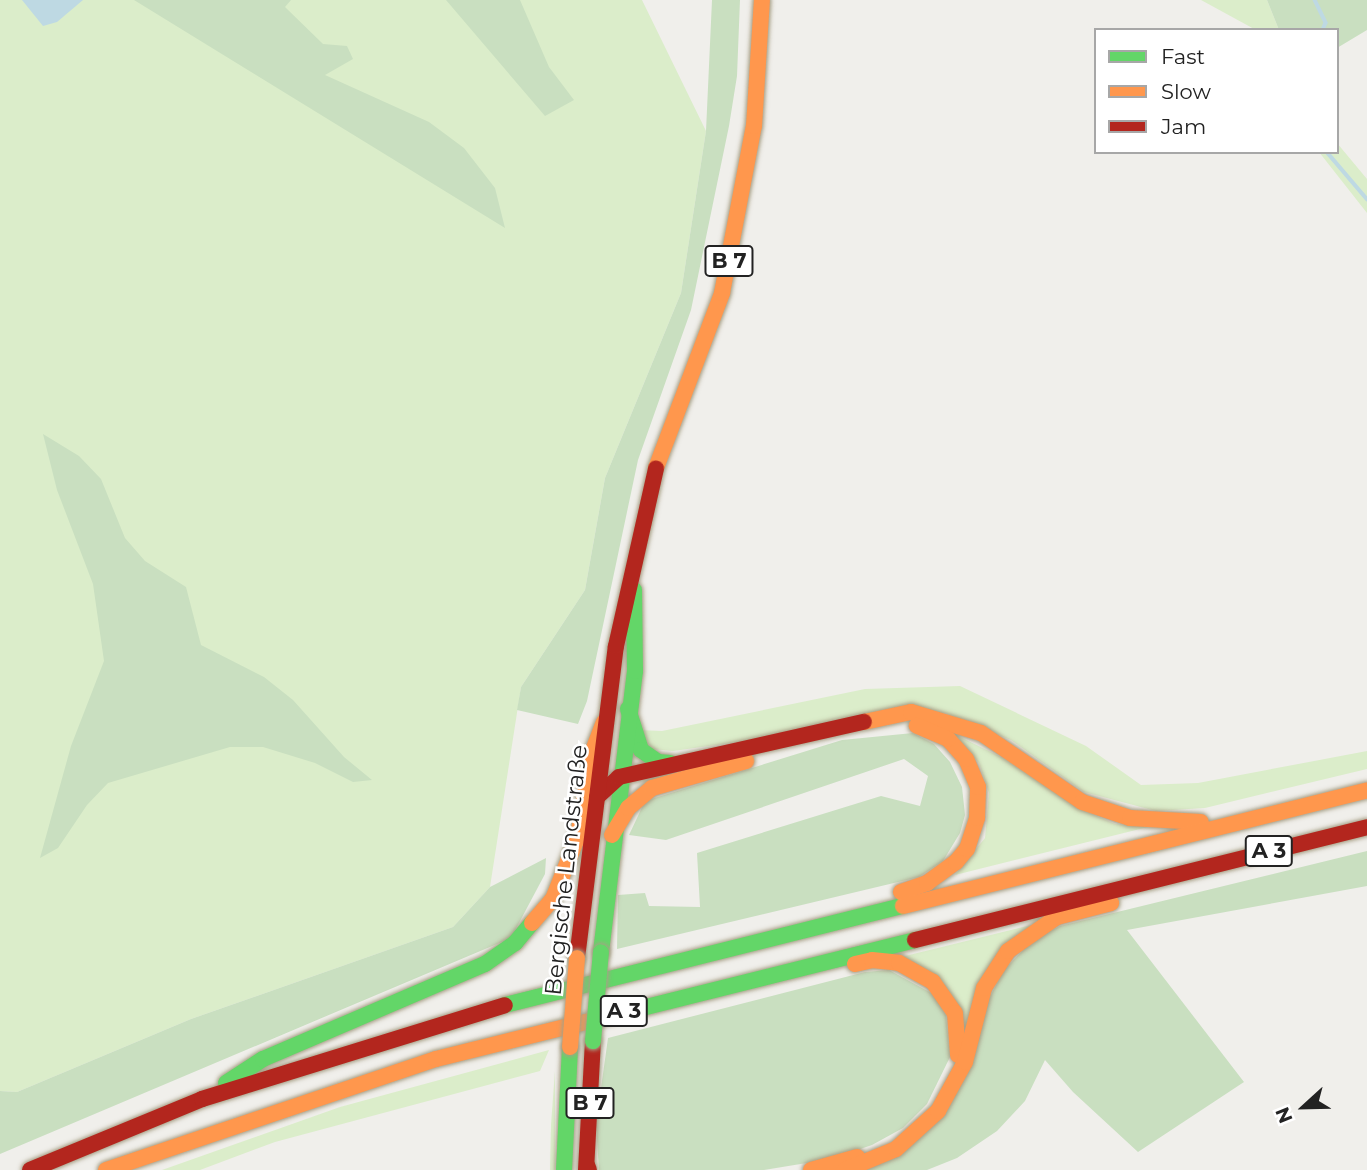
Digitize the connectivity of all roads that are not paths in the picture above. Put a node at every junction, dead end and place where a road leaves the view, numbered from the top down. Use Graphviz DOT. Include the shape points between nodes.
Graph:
graph roads {
  1 [pos="762,0"];
  2 [pos="632,577"];
  3 [pos="628,709"];
  4 [pos="604,722"];
  5 [pos="678,764"];
  6 [pos="619,776"];
  7 [pos="1367,790"];
  8 [pos="597,797"];
  9 [pos="1227,823"];
  10 [pos="1367,827"];
  11 [pos="612,835"];
  12 [pos="1170,875"];
  13 [pos="808,926"];
  14 [pos="813,963"];
  15 [pos="202,1099"];
  16 [pos="587,1168"];
  17 [pos="30,1170"];
  18 [pos="106,1170"];
  19 [pos="564,1170"];
  20 [pos="811,1170"];
  21 [pos="845,1170"];
  1 -- 2 [label="main road, Bergische Landstraße / B 7" via="756,107 722,293 650,485"];
  2 -- 3 [label="main road, Bergische Landstraße / B 7" via="637,640"];
  2 -- 4 [label="main road, Bergische Landstraße / B 7"];
  3 -- 5 [label="main road" via="641,750 658,762"];
  3 -- 6 [label="main road, Bergische Landstraße / B 7"];
  4 -- 8 [label="main road, Bergische Landstraße / B 7"];
  4 -- 15 [label="main road" via="592,753 578,836 564,875 553,899 515,943 485,964 262,1059"];
  5 -- 6 [label="main road"];
  5 -- 9 [label="main road" via="911,712 981,733 1083,802 1130,818"];
  6 -- 8 [label="main road"];
  6 -- 11 [label="main road, Bergische Landstraße / B 7"];
  7 -- 9 [label="main road, A 3"];
  8 -- 19 [label="main road, Bergische Landstraße / B 7, bridge" via="577,958"];
  9 -- 13 [label="main road, A 3"];
  10 -- 12 [label="main road, A 3"];
  11 -- 13 [label="main road" via="634,801 652,788 803,745 880,724 925,728 948,740 966,759 978,787 977,818 967,849 945,873 927,883"];
  11 -- 16 [label="main road, Bergische Landstraße / B 7, bridge" via="593,1041"];
  12 -- 14 [label="main road, A 3"];
  12 -- 21 [label="main road" via="1152,892 1057,918 1021,939 984,988 965,1062 938,1111 896,1149"];
  13 -- 15 [label="main road, A 3" via="496,1007"];
  14 -- 18 [label="main road, A 3" via="436,1059"];
  14 -- 20 [label="main road" via="842,968 872,960 918,970 947,998 960,1045 947,1083 915,1124 866,1154"];
  15 -- 17 [label="main road, A 3"];
}
